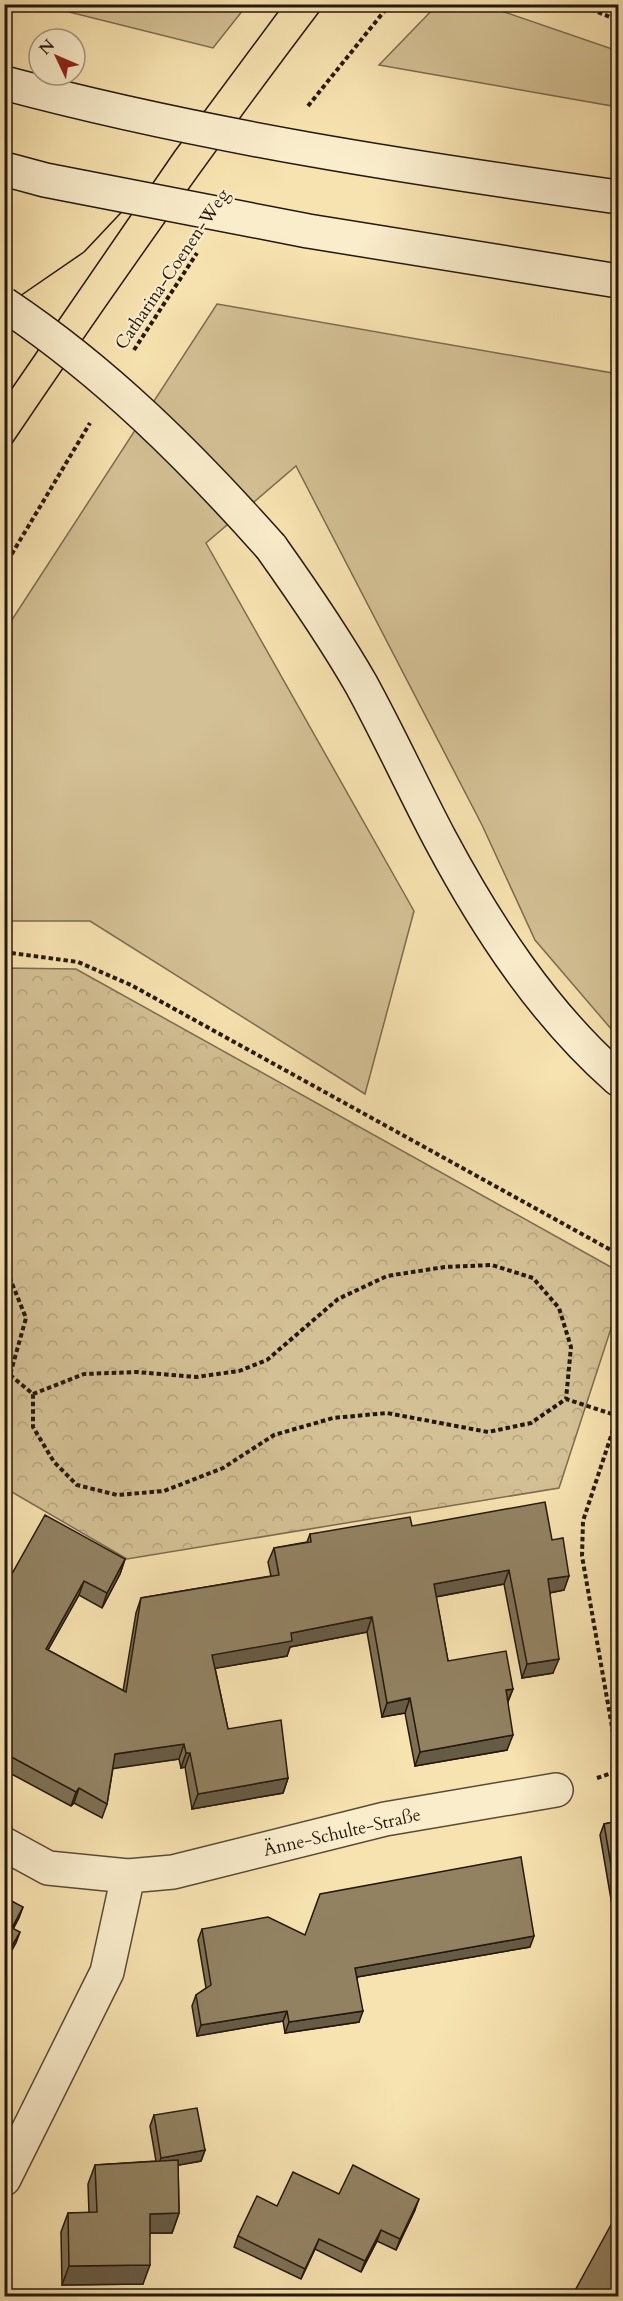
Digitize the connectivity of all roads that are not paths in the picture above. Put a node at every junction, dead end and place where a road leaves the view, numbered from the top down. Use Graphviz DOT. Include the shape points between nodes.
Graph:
graph roads {
  1 [pos="4,83"];
  2 [pos="4,169"];
  3 [pos="618,197"];
  4 [pos="618,281"];
  5 [pos="4,304"];
  6 [pos="618,1079"];
  7 [pos="556,1790"];
  8 [pos="4,1844"];
  9 [pos="128,1876"];
  10 [pos="4,2179"];
  1 -- 3 [label="main road, bridge" via="79,103 258,140 404,167"];
  2 -- 4 [label="main road, bridge" via="308,231"];
  5 -- 6 [label="main road, bridge" via="92,368 158,426 271,547 320,616 362,686 440,840 484,916 564,1025"];
  7 -- 9 [label="main road, Änne-Schulte-Straße" via="385,1820 173,1872"];
  8 -- 9 [label="main road, Änne-Schulte-Straße" via="48,1868"];
  9 -- 10 [label="main road" via="107,1972"];
}
